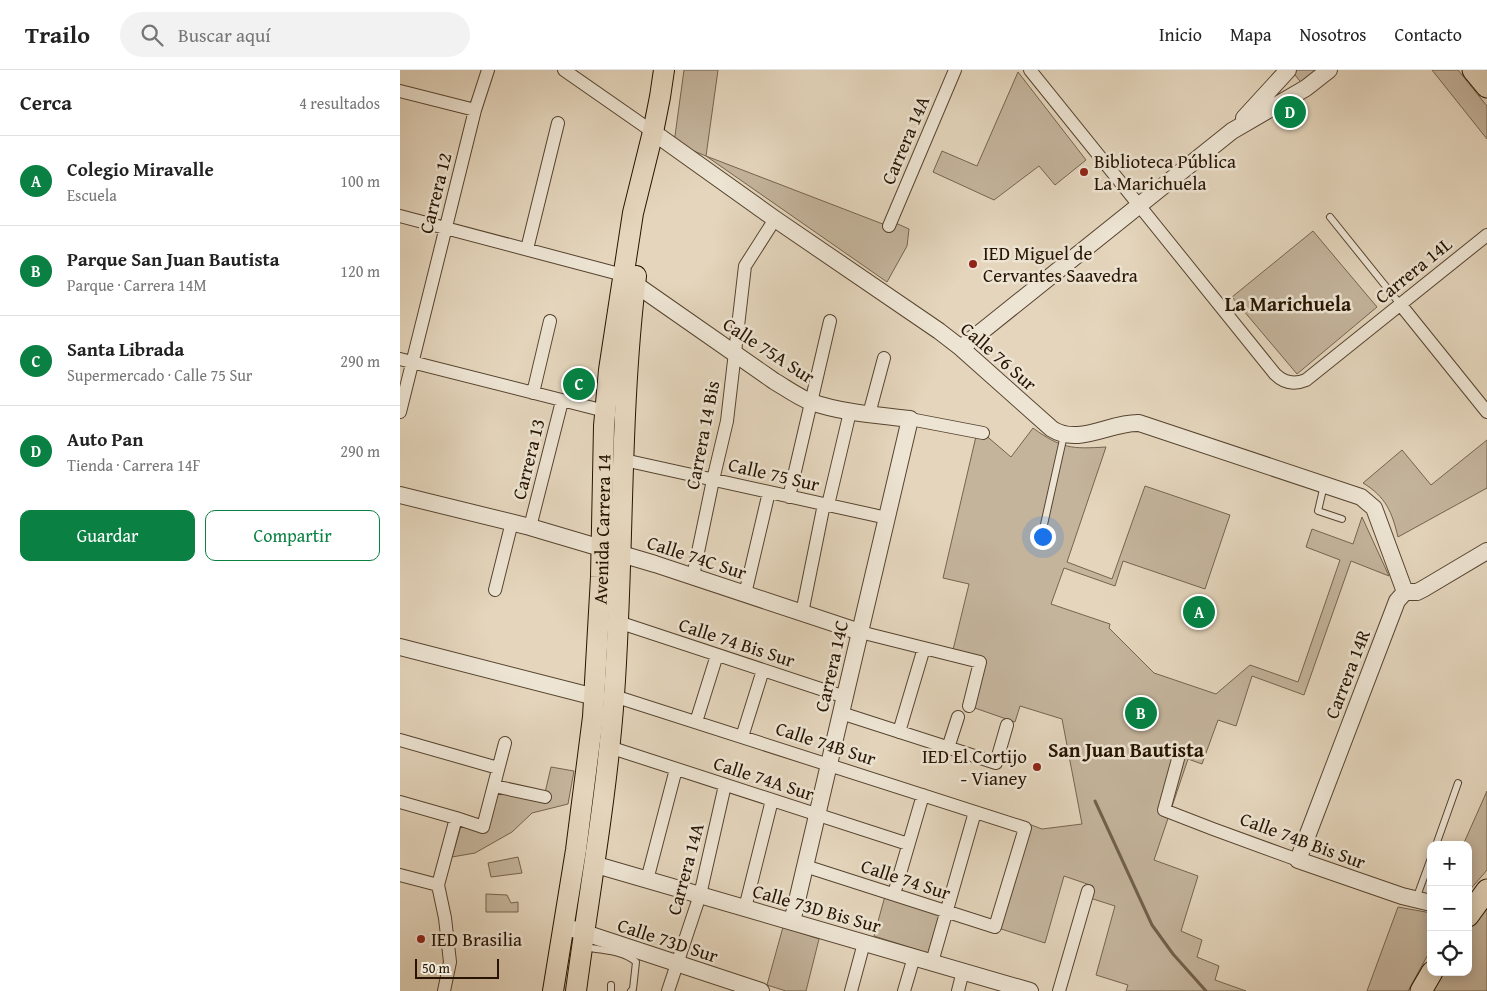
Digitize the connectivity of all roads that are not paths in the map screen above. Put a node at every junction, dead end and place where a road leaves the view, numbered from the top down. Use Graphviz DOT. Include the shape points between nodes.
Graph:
graph roads {
  1 [pos="488,70"];
  2 [pos="564,70"];
  3 [pos="664,70"];
  4 [pos="673,70"];
  5 [pos="955,70"];
  6 [pos="1030,70"];
  7 [pos="1288,70"];
  8 [pos="1329,70"];
  9 [pos="1473,70"];
  10 [pos="1487,87"];
  11 [pos="400,91"];
  12 [pos="475,110"];
  13 [pos="558,124"];
  14 [pos="1232,131"];
  15 [pos="658,135"];
  16 [pos="1138,206"];
  17 [pos="400,216"];
  18 [pos="1330,217"];
  19 [pos="775,219"];
  20 [pos="888,226"];
  21 [pos="446,227"];
  22 [pos="1487,234"];
  23 [pos="527,249"];
  24 [pos="629,279"];
  25 [pos="1400,304"];
  26 [pos="550,321"];
  27 [pos="830,322"];
  28 [pos="961,348"];
  29 [pos="734,353"];
  30 [pos="884,358"];
  31 [pos="400,359"];
  32 [pos="413,363"];
  33 [pos="533,393"];
  34 [pos="562,400"];
  35 [pos="811,402"];
  36 [pos="605,411"];
  37 [pos="400,412"];
  38 [pos="850,412"];
  39 [pos="1487,412"];
  40 [pos="870,414"];
  41 [pos="910,419"];
  42 [pos="983,433"];
  43 [pos="1064,435"];
  44 [pos="624,460"];
  45 [pos="713,480"];
  46 [pos="1324,484"];
  47 [pos="770,492"];
  48 [pos="400,495"];
  49 [pos="789,497"];
  50 [pos="826,505"];
  51 [pos="886,518"];
  52 [pos="1342,519"];
  53 [pos="512,522"];
  54 [pos="530,526"];
  55 [pos="1041,538"];
  56 [pos="610,551"];
  57 [pos="1487,551"];
  58 [pos="693,576"];
  59 [pos="495,590"];
  60 [pos="1405,592"];
  61 [pos="745,594"];
  62 [pos="802,613"];
  63 [pos="618,622"];
  64 [pos="860,632"];
  65 [pos="400,647"];
  66 [pos="924,648"];
  67 [pos="716,655"];
  68 [pos="763,670"];
  69 [pos="604,696"];
  70 [pos="843,705"];
  71 [pos="969,706"];
  72 [pos="958,717"];
  73 [pos="696,722"];
  74 [pos="1007,725"];
  75 [pos="899,732"];
  76 [pos="742,737"];
  77 [pos="400,740"];
  78 [pos="505,743"];
  79 [pos="609,747"];
  80 [pos="948,748"];
  81 [pos="1178,759"];
  82 [pos="829,765"];
  83 [pos="498,768"];
  84 [pos="676,769"];
  85 [pos="1458,783"];
  86 [pos="725,785"];
  87 [pos="494,786"];
  88 [pos="923,795"];
  89 [pos="544,797"];
  90 [pos="772,800"];
  91 [pos="400,802"];
  92 [pos="975,812"];
  93 [pos="817,815"];
  94 [pos="456,818"];
  95 [pos="1437,841"];
  96 [pos="908,844"];
  97 [pos="1298,860"];
  98 [pos="593,864"];
  99 [pos="805,866"];
  100 [pos="400,875"];
  101 [pos="647,880"];
  102 [pos="1427,880"];
  103 [pos="438,885"];
  104 [pos="1487,890"];
  105 [pos="1088,891"];
  106 [pos="894,894"];
  107 [pos="700,895"];
  108 [pos="1423,902"];
  109 [pos="745,908"];
  110 [pos="1472,908"];
  111 [pos="946,911"];
  112 [pos="792,922"];
  113 [pos="564,926"];
  114 [pos="995,927"];
  115 [pos="583,939"];
  116 [pos="864,943"];
  117 [pos="616,952"];
  118 [pos="914,957"];
  119 [pos="932,962"];
  120 [pos="677,963"];
  121 [pos="963,972"];
  122 [pos="1430,976"];
  123 [pos="1009,988"];
  124 [pos="753,990"];
  125 [pos="444,991"];
  126 [pos="553,991"];
  127 [pos="576,991"];
  128 [pos="631,991"];
  129 [pos="668,991"];
  130 [pos="850,991"];
  131 [pos="904,991"];
  132 [pos="958,991"];
  133 [pos="1030,991"];
  134 [pos="1059,991"];
  135 [pos="1421,991"];
  1 -- 12 [label="street, Carrera 12"];
  2 -- 15 [label="street, Calle 76 Sur"];
  3 -- 15 [label="main road, Avenida Carrera 14"];
  4 -- 15 [label="main road, Avenida Carrera 14" via="669,106"];
  5 -- 20 [label="street, Carrera 14A"];
  6 -- 16 [label="street"];
  7 -- 14 [label="street"];
  8 -- 14 [label="street" via="1306,88"];
  9 -- 10 [label="highway"];
  11 -- 12 [label="street"];
  12 -- 21 [label="street, Carrera 12"];
  13 -- 23 [label="street"];
  14 -- 16 [label="street"];
  15 -- 19 [label="street, Calle 76 Sur"];
  15 -- 24 [label="main road, Avenida Carrera 14"];
  16 -- 25 [label="street, Carrera 14L" via="1281,380 1306,380"];
  16 -- 28 [label="street"];
  17 -- 21 [label="street, Calle 75A Sur"];
  18 -- 25 [label="lane"];
  19 -- 28 [label="street, Calle 76 Sur"];
  19 -- 29 [label="street, Carrera 14 Bis" via="745,266"];
  21 -- 23 [label="street, Calle 75A Sur"];
  21 -- 32 [label="street, Carrera 12"];
  22 -- 25 [label="street, Carrera 14L"];
  23 -- 24 [label="street, Calle 75A Sur"];
  24 -- 29 [label="street, Calle 75A Sur"];
  24 -- 36 [label="main road, Avenida Carrera 14" via="609,370"];
  24 -- 44 [label="main road, Avenida Carrera 14"];
  25 -- 39 [label="street"];
  26 -- 33 [label="street"];
  27 -- 35 [label="street"];
  28 -- 43 [label="street, Calle 76 Sur" via="1052,429"];
  29 -- 35 [label="street, Calle 75A Sur"];
  29 -- 45 [label="street, Carrera 14 Bis" via="727,421"];
  30 -- 40 [label="street"];
  31 -- 32 [label="street"];
  32 -- 33 [label="street"];
  32 -- 37 [label="street, Carrera 12"];
  33 -- 34 [label="street"];
  34 -- 36 [label="street"];
  34 -- 54 [label="street, Carrera 13"];
  35 -- 38 [label="street, Calle 75A Sur"];
  35 -- 49 [label="street"];
  36 -- 56 [label="main road, Avenida Carrera 14"];
  38 -- 40 [label="street, Calle 75A Sur"];
  38 -- 50 [label="street"];
  40 -- 41 [label="street, Calle 75A Sur"];
  41 -- 42 [label="street, Calle 75A Sur"];
  41 -- 51 [label="street, Carrera 14C"];
  43 -- 46 [label="street" via="1140,423"];
  43 -- 55 [label="lane"];
  44 -- 45 [label="street, Calle 75 Sur"];
  44 -- 56 [label="main road, Avenida Carrera 14"];
  45 -- 47 [label="street, Calle 75 Sur"];
  45 -- 58 [label="street, Carrera 14 Bis"];
  46 -- 52 [label="lane" via="1318,511"];
  46 -- 60 [label="street" via="1361,497 1374,508"];
  47 -- 49 [label="street, Calle 75 Sur"];
  47 -- 61 [label="street"];
  48 -- 53 [label="street, Calle 74C Sur"];
  49 -- 50 [label="street, Calle 75 Sur"];
  50 -- 51 [label="street, Calle 75 Sur"];
  50 -- 62 [label="street"];
  51 -- 64 [label="street, Carrera 14C"];
  53 -- 54 [label="street, Calle 74C Sur"];
  53 -- 59 [label="street, Carrera 13"];
  54 -- 56 [label="street, Calle 74C Sur"];
  56 -- 58 [label="street, Calle 74C Sur"];
  56 -- 63 [label="main road, Avenida Carrera 14"];
  56 -- 69 [label="main road, Avenida Carrera 14"];
  57 -- 60 [label="street" via="1423,589"];
  58 -- 61 [label="street, Calle 74C Sur"];
  60 -- 97 [label="street, Carrera 14R" via="1393,608"];
  61 -- 62 [label="street, Calle 74C Sur"];
  62 -- 64 [label="street, Calle 74C Sur"];
  63 -- 67 [label="street, Calle 74 Bis Sur"];
  63 -- 69 [label="main road, Avenida Carrera 14"];
  64 -- 66 [label="street, Calle 74C Sur"];
  64 -- 70 [label="street, Carrera 14C"];
  65 -- 69 [label="street, Calle 74B Sur"];
  66 -- 71 [label="street, Calle 74C Sur" via="980,662"];
  66 -- 75 [label="street"];
  67 -- 68 [label="street, Calle 74 Bis Sur"];
  67 -- 73 [label="street"];
  68 -- 70 [label="street, Calle 74 Bis Sur"];
  68 -- 76 [label="street"];
  69 -- 73 [label="street, Calle 74B Sur"];
  69 -- 79 [label="main road, Avenida Carrera 14"];
  69 -- 113 [label="main road, Avenida Carrera 14" via="590,754"];
  70 -- 75 [label="street"];
  70 -- 82 [label="street, Carrera 14C"];
  72 -- 80 [label="street"];
  73 -- 76 [label="street, Calle 74B Sur"];
  74 -- 80 [label="street" via="996,763"];
  75 -- 80 [label="street"];
  76 -- 82 [label="street, Calle 74B Sur"];
  77 -- 83 [label="street"];
  78 -- 83 [label="street"];
  79 -- 84 [label="street, Calle 74A Sur"];
  79 -- 98 [label="main road, Avenida Carrera 14"];
  81 -- 97 [label="street, Calle 74B Bis Sur" via="1164,810"];
  82 -- 88 [label="street, Calle 74B Sur"];
  82 -- 93 [label="street, Carrera 14C"];
  83 -- 87 [label="street"];
  84 -- 86 [label="street, Calle 74A Sur"];
  84 -- 101 [label="street"];
  85 -- 95 [label="lane"];
  86 -- 90 [label="street, Calle 74A Sur"];
  86 -- 107 [label="street, Carrera 14A"];
  87 -- 89 [label="street"];
  87 -- 94 [label="street" via="483,827"];
  88 -- 92 [label="street, Calle 74B Sur"];
  88 -- 96 [label="street"];
  90 -- 93 [label="street, Calle 74A Sur"];
  90 -- 109 [label="street"];
  91 -- 94 [label="street"];
  92 -- 111 [label="street"];
  92 -- 114 [label="street, Calle 74B Sur" via="1025,828"];
  93 -- 96 [label="street, Calle 74A Sur"];
  93 -- 99 [label="street, Carrera 14C"];
  94 -- 103 [label="street"];
  96 -- 106 [label="street"];
  97 -- 108 [label="street, Calle 74B Bis Sur"];
  98 -- 101 [label="street, Calle 73D Bis Sur"];
  98 -- 115 [label="main road, Avenida Carrera 14"];
  99 -- 106 [label="street, Calle 74 Sur"];
  99 -- 112 [label="street, Carrera 14C"];
  100 -- 103 [label="street"];
  101 -- 107 [label="street, Calle 73D Bis Sur"];
  102 -- 108 [label="lane"];
  103 -- 125 [label="street" via="450,962"];
  104 -- 110 [label="highway"];
  105 -- 134 [label="street"];
  106 -- 111 [label="street, Calle 74 Sur"];
  107 -- 109 [label="street, Calle 73D Bis Sur"];
  107 -- 120 [label="street, Carrera 14A"];
  109 -- 112 [label="street, Calle 73D Bis Sur"];
  111 -- 114 [label="street, Calle 74 Sur"];
  111 -- 119 [label="street"];
  112 -- 116 [label="street, Calle 73D Bis Sur"];
  113 -- 115 [label="street, Calle 73D Sur"];
  113 -- 126 [label="main road, Avenida Carrera 14"];
  115 -- 117 [label="street, Calle 73D Sur"];
  115 -- 127 [label="main road, Avenida Carrera 14"];
  116 -- 118 [label="street, Calle 73D Bis Sur"];
  116 -- 130 [label="street"];
  117 -- 120 [label="street, Calle 73D Sur"];
  117 -- 128 [label="lane" via="636,962"];
  118 -- 119 [label="street, Calle 73D Bis Sur"];
  118 -- 131 [label="street"];
  119 -- 121 [label="street, Calle 73D Bis Sur"];
  120 -- 124 [label="street, Calle 73D Sur"];
  120 -- 129 [label="street, Carrera 14A"];
  121 -- 123 [label="street, Calle 73D Bis Sur"];
  121 -- 132 [label="street"];
  122 -- 135 [label="highway"];
  123 -- 133 [label="street, Calle 73D Bis Sur"];
}
